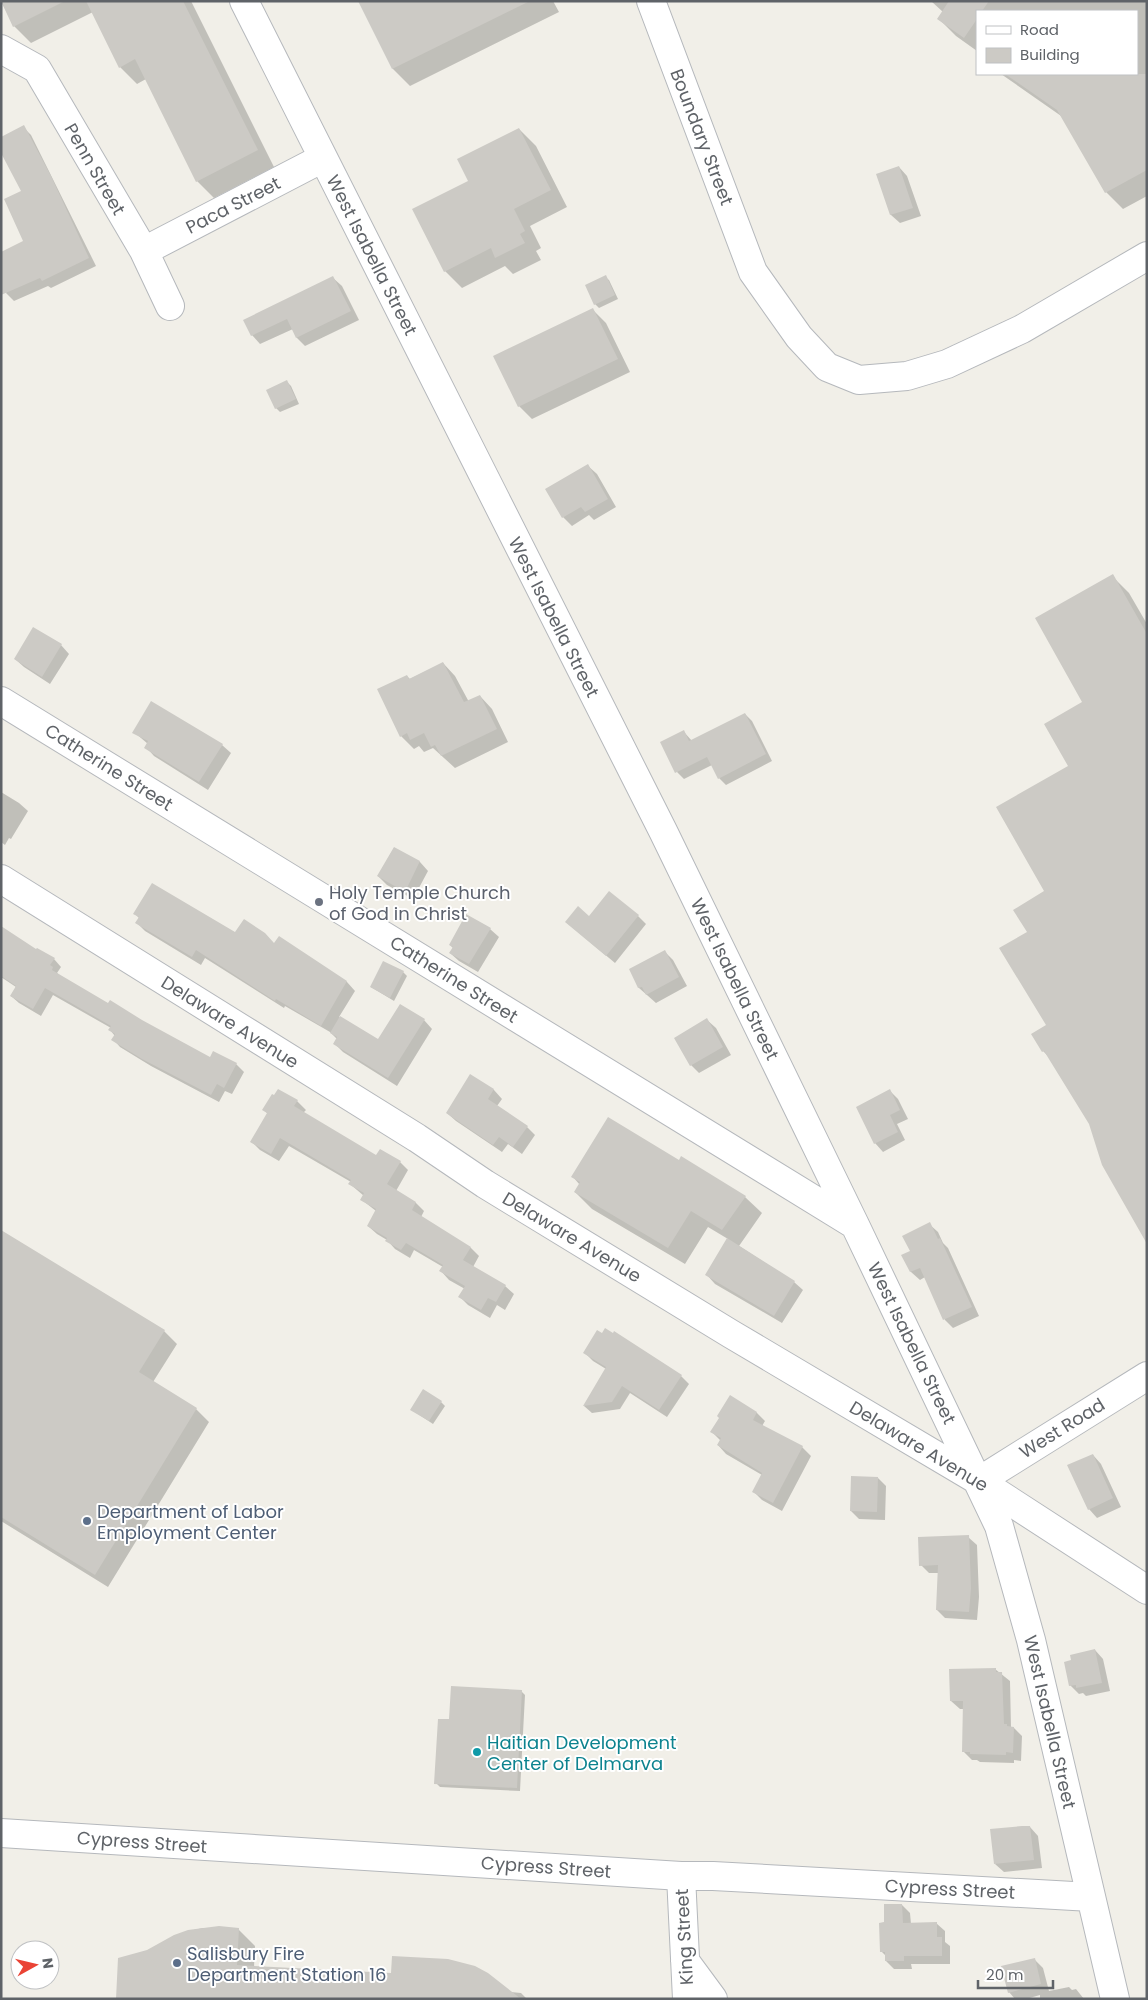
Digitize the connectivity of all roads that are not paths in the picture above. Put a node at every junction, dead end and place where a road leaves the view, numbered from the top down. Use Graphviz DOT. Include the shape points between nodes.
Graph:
graph roads {
  1 [pos="244,1"];
  2 [pos="652,1"];
  3 [pos="1,49"];
  4 [pos="323,158"];
  5 [pos="144,251"];
  6 [pos="1147,256"];
  7 [pos="170,306"];
  8 [pos="1,701"];
  9 [pos="1,879"];
  10 [pos="856,1225"];
  11 [pos="1147,1376"];
  12 [pos="979,1481"];
  13 [pos="1147,1590"];
  14 [pos="1,1833"];
  15 [pos="681,1876"];
  16 [pos="1091,1898"];
  17 [pos="685,1961"];
  18 [pos="687,1999"];
  19 [pos="714,1999"];
  20 [pos="1115,1999"];
  1 -- 4 [label="street, West Isabella Street"];
  2 -- 6 [label="street, Boundary Street" via="754,272 799,337 828,367 859,380 907,376 947,364 1022,329"];
  3 -- 5 [label="street, Penn Street" via="37,69"];
  4 -- 5 [label="street, Paca Street"];
  4 -- 10 [label="street, West Isabella Street" via="663,831"];
  5 -- 7 [label="street, Penn Street"];
  8 -- 10 [label="street, Catherine Street"];
  9 -- 12 [label="street, Delaware Avenue" via="417,1138 485,1184"];
  10 -- 12 [label="street, West Isabella Street"];
  11 -- 12 [label="street, West Road"];
  12 -- 13 [label="street, Delaware Avenue"];
  12 -- 16 [label="street, West Isabella Street" via="999,1526 1015,1580"];
  14 -- 15 [label="street, Cypress Street"];
  15 -- 16 [label="street, Cypress Street"];
  15 -- 17 [label="street, King Street"];
  16 -- 20 [label="street, West Isabella Street"];
  17 -- 18 [label="street, King Street"];
  17 -- 19 [label="street"];
}
